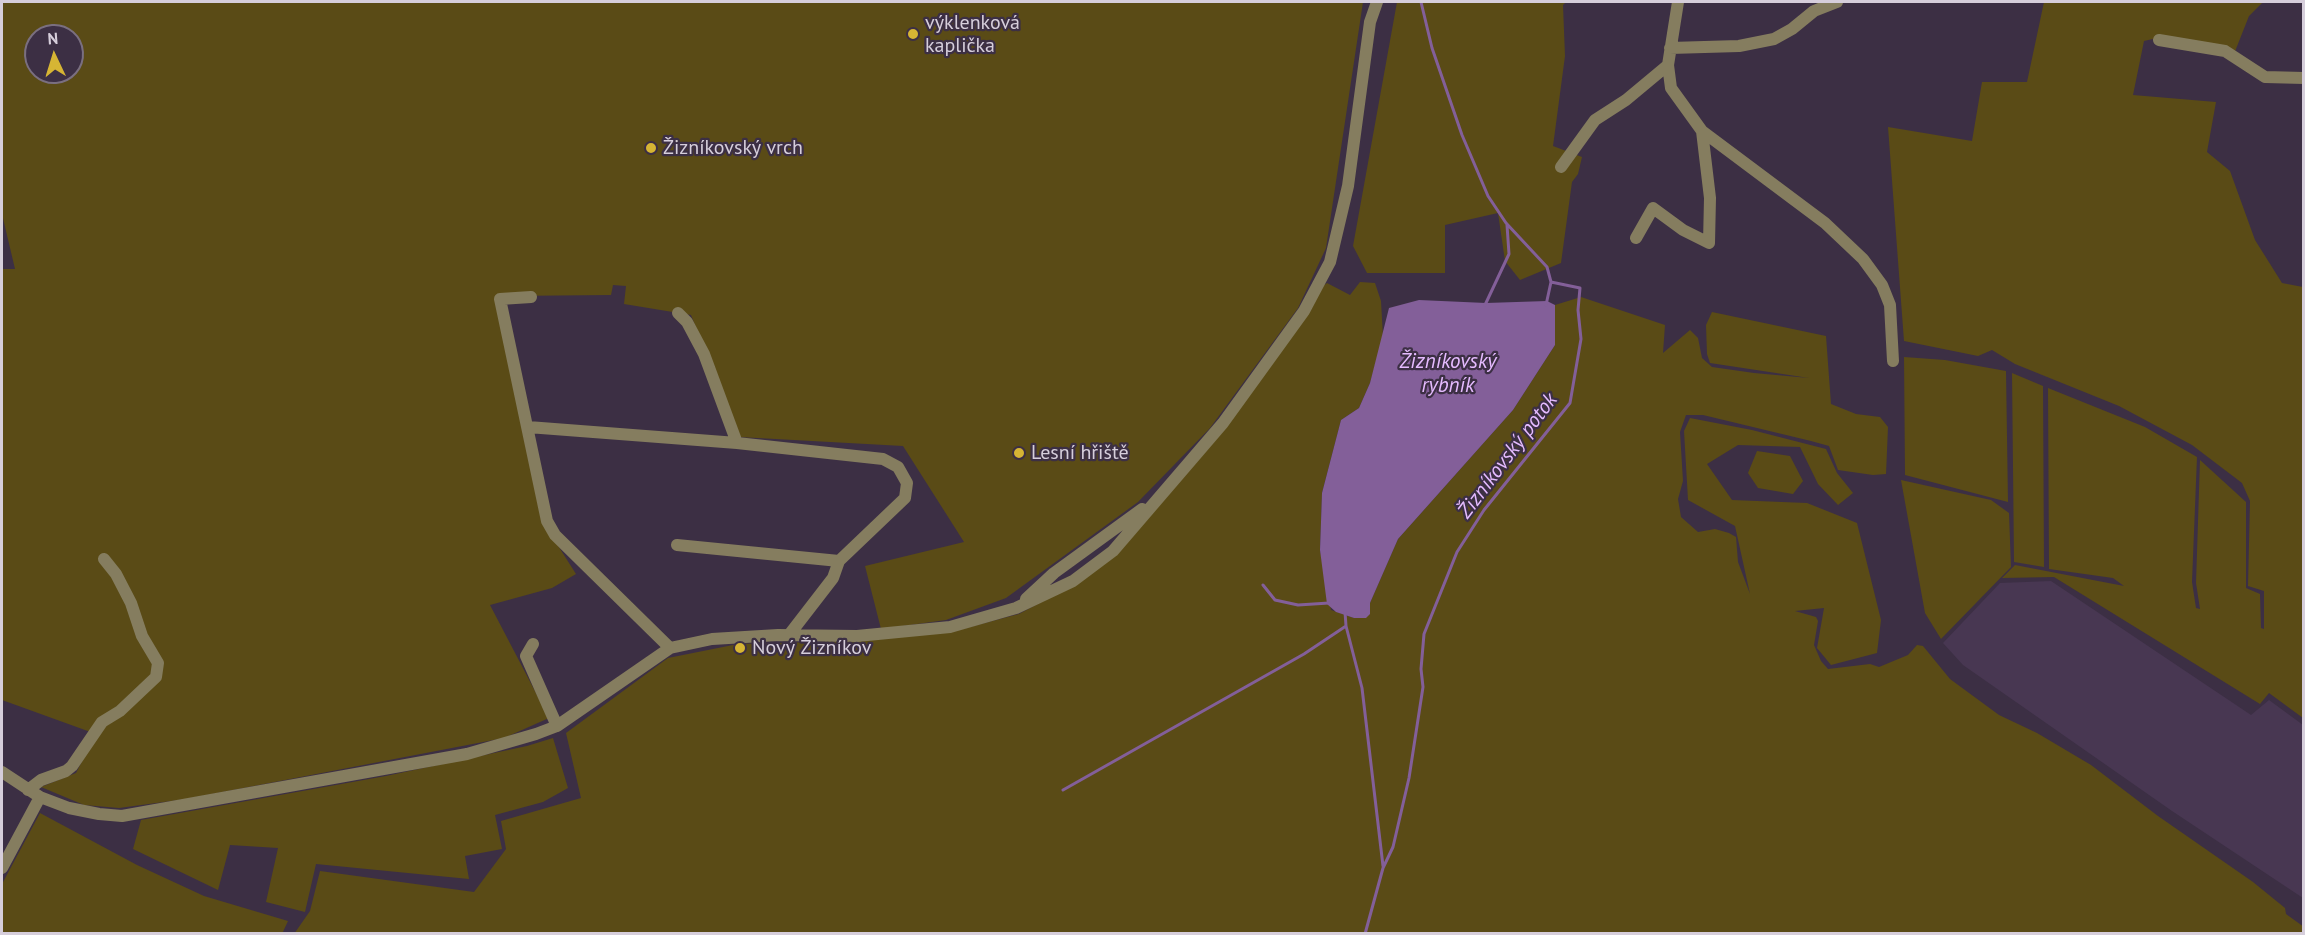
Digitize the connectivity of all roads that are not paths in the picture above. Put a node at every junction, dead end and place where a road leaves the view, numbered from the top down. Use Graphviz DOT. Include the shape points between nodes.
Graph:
graph roads {
  1 [pos="1377,2"];
  2 [pos="1678,2"];
  3 [pos="1838,2"];
  4 [pos="2159,40"];
  5 [pos="1670,48"];
  6 [pos="1668,64"];
  7 [pos="2304,78"];
  8 [pos="1702,131"];
  9 [pos="1561,167"];
  10 [pos="1636,238"];
  11 [pos="531,297"];
  12 [pos="678,313"];
  13 [pos="1893,361"];
  14 [pos="528,428"];
  15 [pos="737,443"];
  16 [pos="677,545"];
  17 [pos="104,559"];
  18 [pos="839,561"];
  19 [pos="789,635"];
  20 [pos="533,644"];
  21 [pos="670,648"];
  22 [pos="557,726"];
  23 [pos="2,772"];
  24 [pos="28,789"];
  25 [pos="40,796"];
  26 [pos="2,868"];
  1 -- 19 [label="street" via="1370,22 1348,186 1330,262 1304,311 1223,423 1156,498 1054,573 1016,608 950,627 857,636"];
  2 -- 5 [label="street"];
  3 -- 5 [label="street" via="1814,11 1774,39"];
  4 -- 7 [label="street" via="2225,51 2265,77"];
  5 -- 6 [label="street"];
  6 -- 8 [label="street" via="1671,88"];
  6 -- 9 [label="street" via="1595,120"];
  8 -- 10 [label="street" via="1710,198 1709,243 1653,208"];
  8 -- 13 [label="street" via="1825,223 1863,259 1882,285 1890,305"];
  11 -- 14 [label="street" via="500,299"];
  12 -- 15 [label="street" via="704,354"];
  14 -- 15 [label="street"];
  14 -- 21 [label="street" via="547,521 555,535"];
  15 -- 18 [label="street" via="883,459 898,467 907,483 905,498"];
  16 -- 18 [label="street"];
  17 -- 24 [label="street" via="127,594 142,636 158,663 156,676 120,711 102,722 72,766"];
  18 -- 19 [label="street" via="834,578"];
  19 -- 21 [label="street" via="712,639"];
  20 -- 22 [label="street" via="526,656"];
  21 -- 22 [label="street"];
  22 -- 25 [label="street" via="467,754 122,816 69,808"];
  23 -- 24 [label="street"];
  24 -- 25 [label="street"];
  25 -- 26 [label="street"];
}
